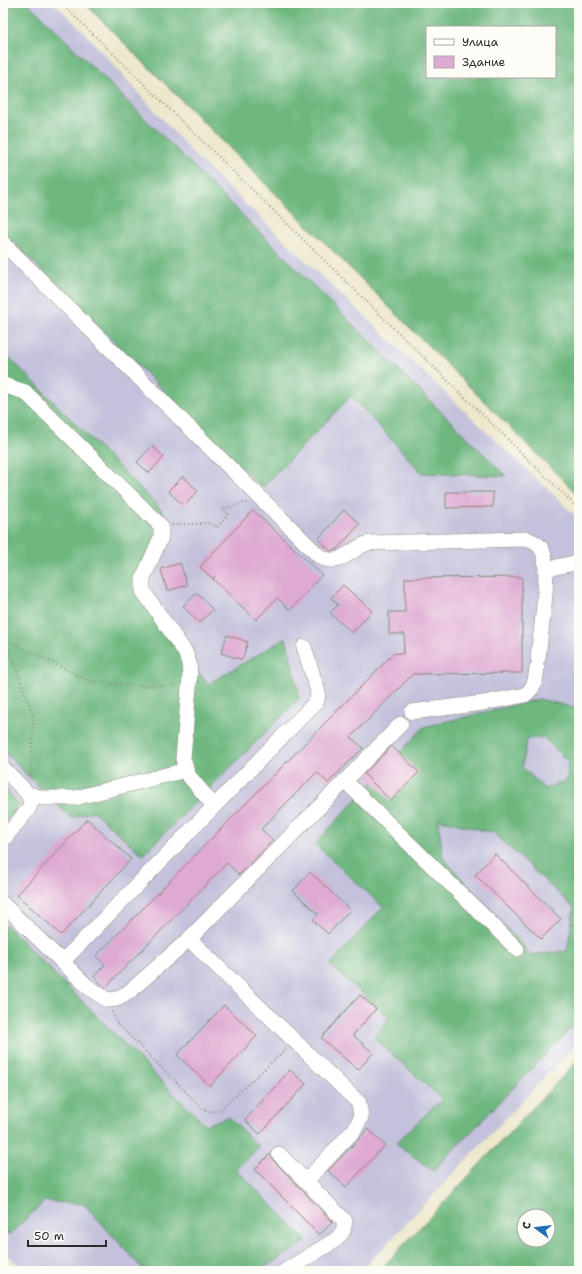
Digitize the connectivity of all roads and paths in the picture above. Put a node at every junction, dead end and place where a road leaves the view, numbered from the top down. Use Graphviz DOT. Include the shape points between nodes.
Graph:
graph roads {
  1 [pos="61,3"];
  2 [pos="3,244"];
  3 [pos="3,385"];
  4 [pos="262,499"];
  5 [pos="579,509"];
  6 [pos="161,526"];
  7 [pos="579,562"];
  8 [pos="547,569"];
  9 [pos="3,637"];
  10 [pos="6,640"];
  11 [pos="304,647"];
  12 [pos="189,685"];
  13 [pos="412,712"];
  14 [pos="401,724"];
  15 [pos="3,768"];
  16 [pos="186,770"];
  17 [pos="345,781"];
  18 [pos="28,794"];
  19 [pos="214,806"];
  20 [pos="3,840"];
  21 [pos="3,904"];
  22 [pos="189,939"];
  23 [pos="517,949"];
  24 [pos="62,962"];
  25 [pos="107,1000"];
  26 [pos="295,1041"];
  27 [pos="279,1154"];
  28 [pos="306,1181"];
  29 [pos="285,1271"];
  1 -- 5 [label="path"];
  2 -- 4 [label="lane"];
  3 -- 6 [label="lane" via="25,392"];
  4 -- 6 [label="path" via="223,509 228,514 217,528 211,523"];
  4 -- 8 [label="lane" via="319,556 328,561 335,561 360,545 369,543 527,538 538,544 544,553"];
  6 -- 12 [label="lane" via="161,538 143,578 143,591 185,652 189,663"];
  7 -- 8 [label="lane"];
  8 -- 13 [label="lane" via="535,681 526,695"];
  9 -- 10 [label="path"];
  10 -- 12 [label="path" via="92,682 146,686"];
  10 -- 18 [label="path" via="34,718"];
  11 -- 19 [label="lane" via="318,692 317,702"];
  12 -- 16 [label="lane" via="183,750"];
  14 -- 17 [label="lane"];
  15 -- 18 [label="lane"];
  16 -- 18 [label="lane" via="75,798 43,798"];
  16 -- 19 [label="lane" via="192,781"];
  17 -- 22 [label="lane"];
  17 -- 23 [label="lane"];
  18 -- 20 [label="lane" via="31,803 28,810"];
  19 -- 24 [label="lane"];
  21 -- 24 [label="lane"];
  22 -- 25 [label="lane" via="129,992 117,999"];
  22 -- 26 [label="lane"];
  24 -- 25 [label="lane" via="88,987"];
  25 -- 26 [label="path" via="116,1022 202,1108 211,1112 220,1110"];
  26 -- 28 [label="lane" via="359,1103 360,1117 355,1129"];
  27 -- 28 [label="lane"];
  28 -- 29 [label="lane" via="345,1221 343,1231 337,1239"];
}
